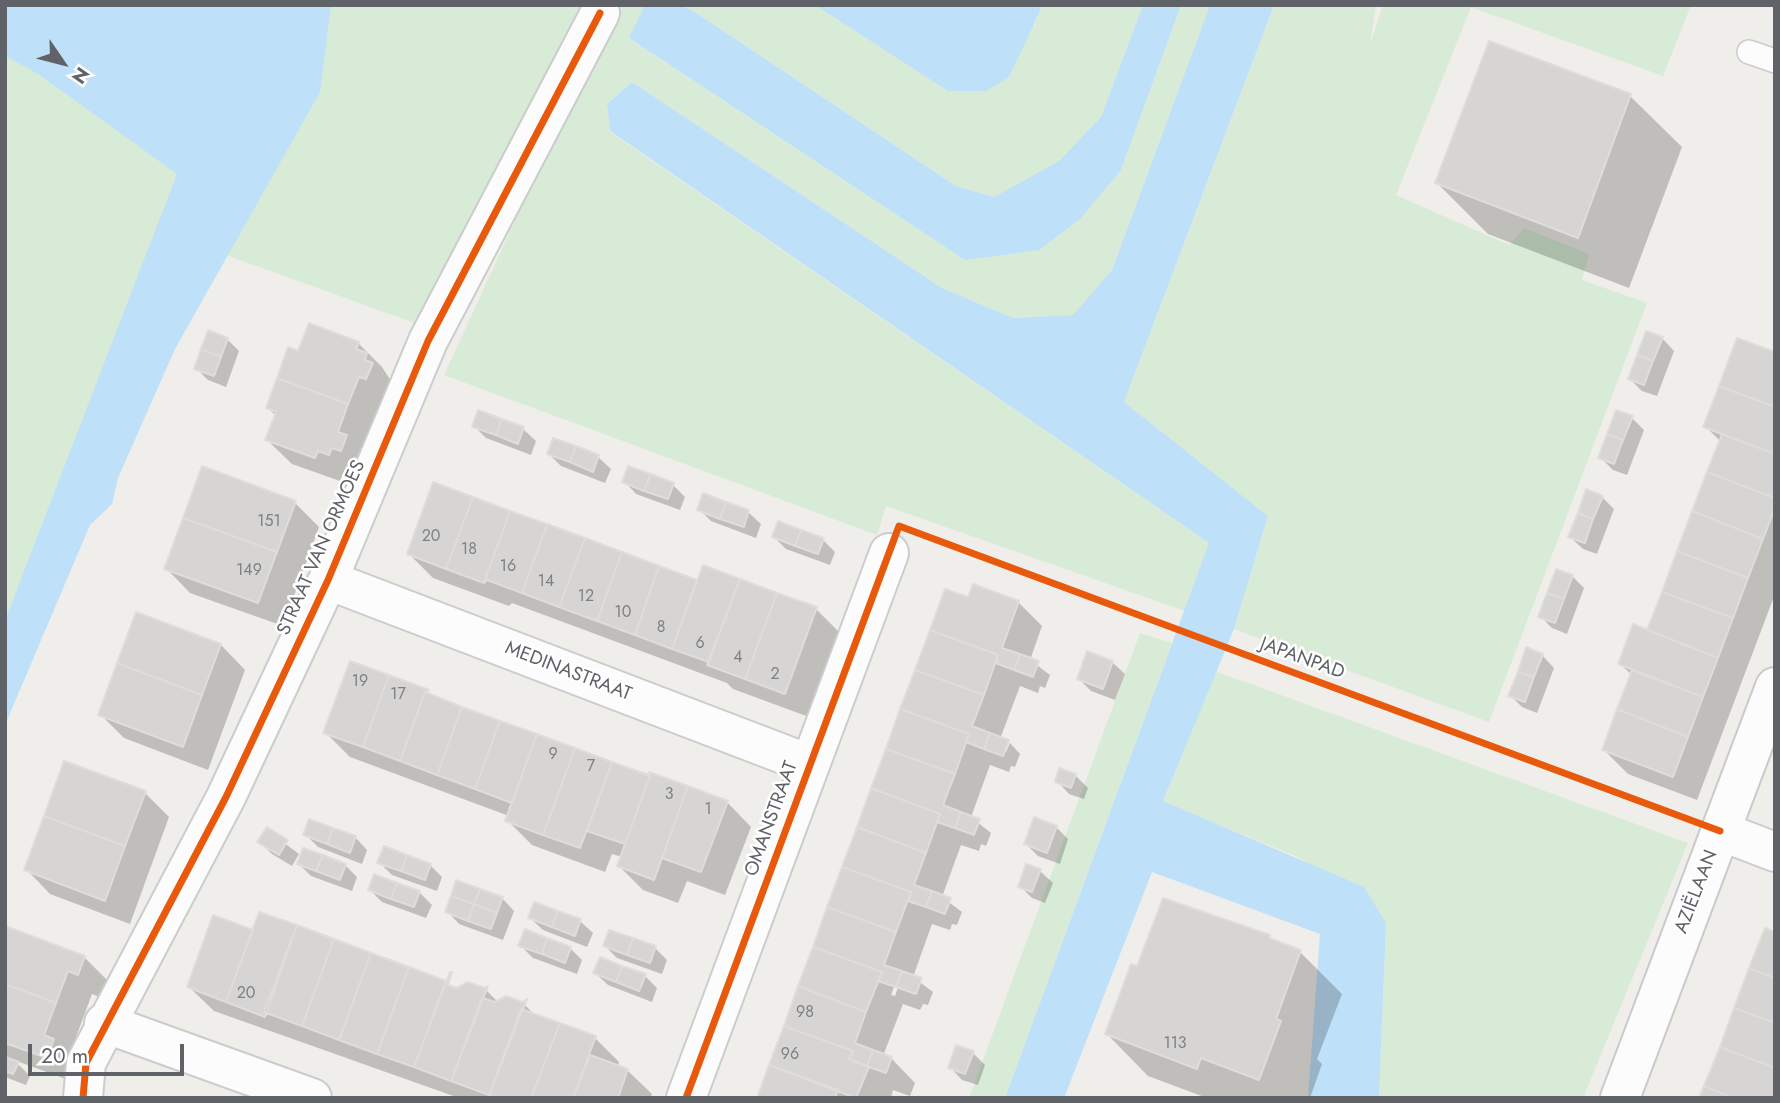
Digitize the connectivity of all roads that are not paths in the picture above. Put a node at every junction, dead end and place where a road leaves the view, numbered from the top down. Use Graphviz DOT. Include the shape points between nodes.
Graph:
graph roads {
  1 [pos="600,13"];
  2 [pos="1749,51"];
  3 [pos="1775,61"];
  4 [pos="889,553"];
  5 [pos="328,580"];
  6 [pos="1775,687"];
  7 [pos="809,764"];
  8 [pos="1720,831"];
  9 [pos="1775,852"];
  10 [pos="104,1023"];
  11 [pos="83,1098"];
  12 [pos="312,1098"];
  13 [pos="686,1098"];
  14 [pos="1620,1098"];
  1 -- 5 [label="street, STRAAT VAN ORMOES" via="428,341"];
  2 -- 3 [label="lane"];
  4 -- 7 [label="street, OMANSTRAAT"];
  5 -- 7 [label="street, MEDINASTRAAT"];
  5 -- 10 [label="street, STRAAT VAN ORMOES" via="226,797"];
  6 -- 8 [label="street, AZIËLAAN"];
  7 -- 13 [label="street, OMANSTRAAT"];
  8 -- 9 [label="street"];
  8 -- 14 [label="street, AZIËLAAN"];
  10 -- 11 [label="street, STRAAT VAN ORMOES" via="86,1063"];
  10 -- 12 [label="street"];
}
